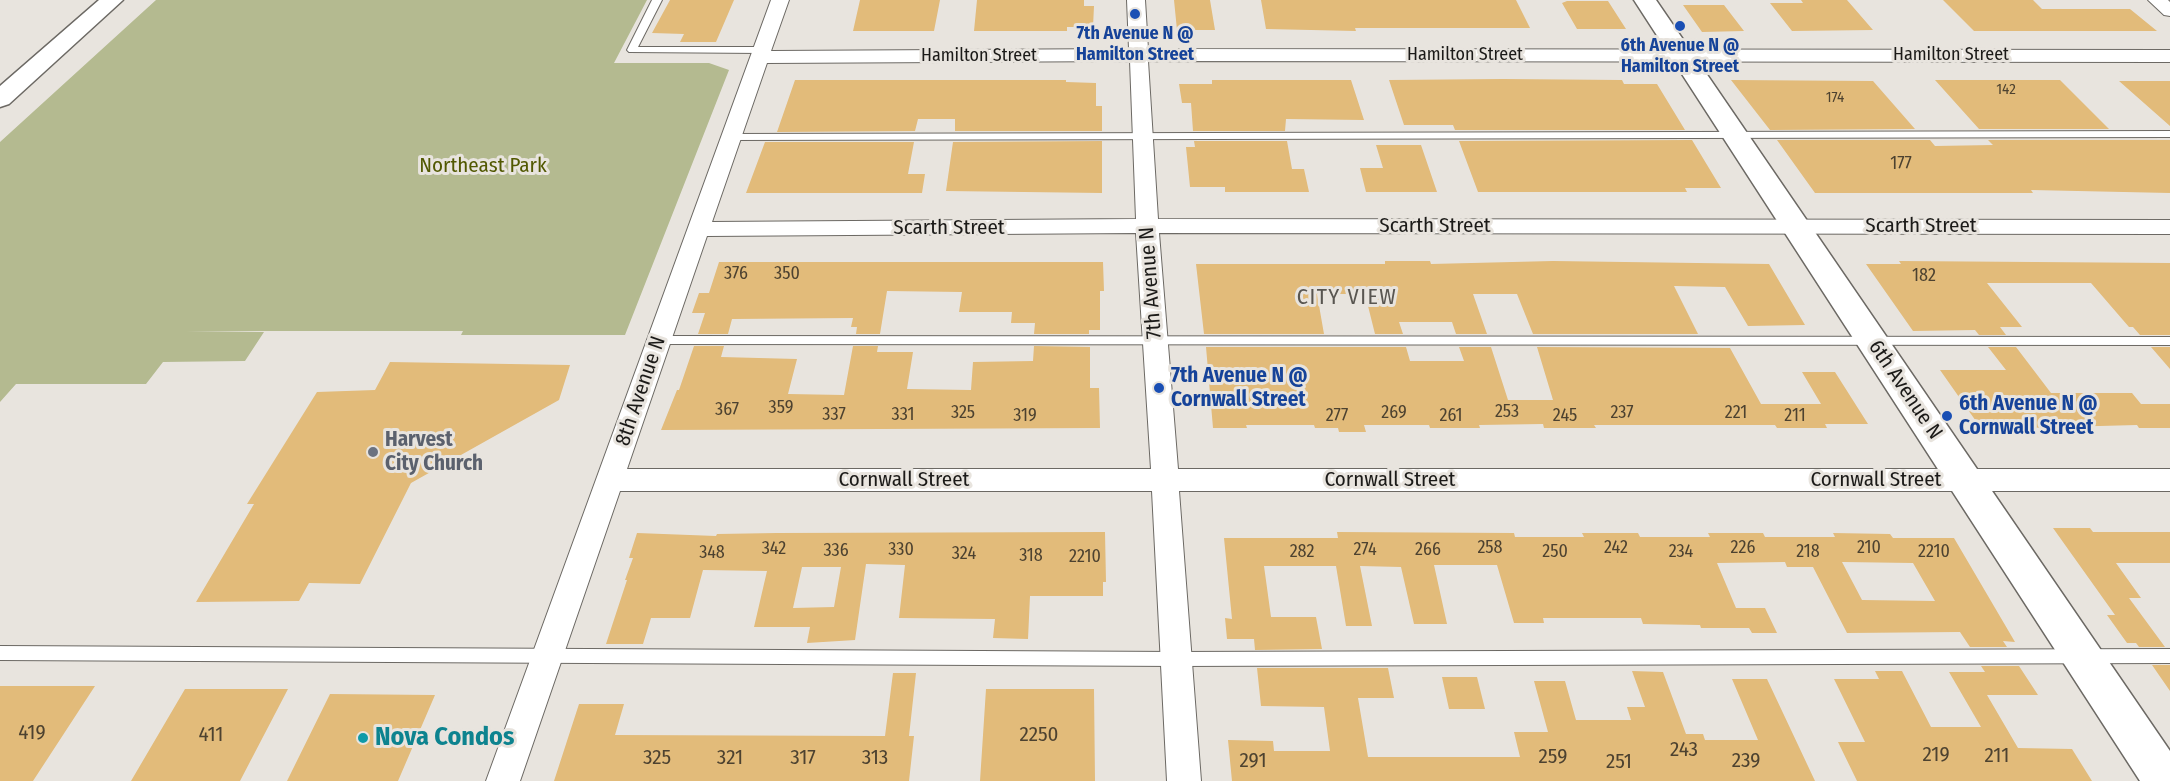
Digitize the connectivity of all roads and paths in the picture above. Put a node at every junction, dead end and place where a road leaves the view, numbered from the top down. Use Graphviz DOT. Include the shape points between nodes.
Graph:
graph roads {
  1 [pos="112,0"];
  2 [pos="657,0"];
  3 [pos="780,0"];
  4 [pos="1136,0"];
  5 [pos="1645,0"];
  6 [pos="2157,0"];
  7 [pos="2170,11"];
  8 [pos="760,54"];
  9 [pos="1681,54"];
  10 [pos="1138,55"];
  11 [pos="2170,56"];
  12 [pos="0,99"];
  13 [pos="1734,133"];
  14 [pos="2170,134"];
  15 [pos="1142,135"];
  16 [pos="730,137"];
  17 [pos="1147,226"];
  18 [pos="1796,226"];
  19 [pos="2170,227"];
  20 [pos="699,229"];
  21 [pos="658,340"];
  22 [pos="1155,340"];
  23 [pos="2170,341"];
  24 [pos="1873,342"];
  25 [pos="611,480"];
  26 [pos="1166,480"];
  27 [pos="1965,480"];
  28 [pos="2170,480"];
  29 [pos="0,653"];
  30 [pos="2082,656"];
  31 [pos="2170,656"];
  32 [pos="547,657"];
  33 [pos="1176,658"];
  34 [pos="503,781"];
  35 [pos="1184,781"];
  36 [pos="2165,781"];
  1 -- 12 [label="street"];
  2 -- 8 [label="lane" via="632,50"];
  3 -- 8 [label="street, 8th Avenue N"];
  4 -- 10 [label="street, 7th Avenue N"];
  5 -- 9 [label="street, 6th Avenue N"];
  6 -- 7 [label="street"];
  8 -- 10 [label="street, Hamilton Street"];
  8 -- 16 [label="street, 8th Avenue N"];
  9 -- 10 [label="street, Hamilton Street"];
  9 -- 11 [label="street, Hamilton Street"];
  9 -- 13 [label="street, 6th Avenue N"];
  10 -- 15 [label="street, 7th Avenue N"];
  13 -- 14 [label="lane"];
  13 -- 15 [label="lane"];
  13 -- 18 [label="street, 6th Avenue N"];
  15 -- 16 [label="lane"];
  15 -- 17 [label="street, 7th Avenue N"];
  16 -- 20 [label="street, 8th Avenue N"];
  17 -- 18 [label="street, Scarth Street"];
  17 -- 20 [label="street, Scarth Street"];
  17 -- 22 [label="street, 7th Avenue N"];
  18 -- 19 [label="street, Scarth Street"];
  18 -- 24 [label="street, 6th Avenue N"];
  20 -- 21 [label="street, 8th Avenue N"];
  21 -- 22 [label="lane"];
  21 -- 25 [label="street, 8th Avenue N"];
  22 -- 24 [label="lane"];
  22 -- 26 [label="street, 7th Avenue N"];
  23 -- 24 [label="lane"];
  24 -- 27 [label="street, 6th Avenue N"];
  25 -- 26 [label="street, Cornwall Street"];
  25 -- 32 [label="street, 8th Avenue N"];
  26 -- 27 [label="street, Cornwall Street"];
  26 -- 33 [label="street, 7th Avenue N"];
  27 -- 28 [label="street, Cornwall Street"];
  27 -- 30 [label="street, 6th Avenue N"];
  29 -- 32 [label="lane"];
  30 -- 31 [label="lane"];
  30 -- 33 [label="lane"];
  30 -- 36 [label="street, 6th Avenue N"];
  32 -- 33 [label="lane"];
  32 -- 34 [label="street, 8th Avenue N"];
  33 -- 35 [label="street, 7th Avenue N"];
}
